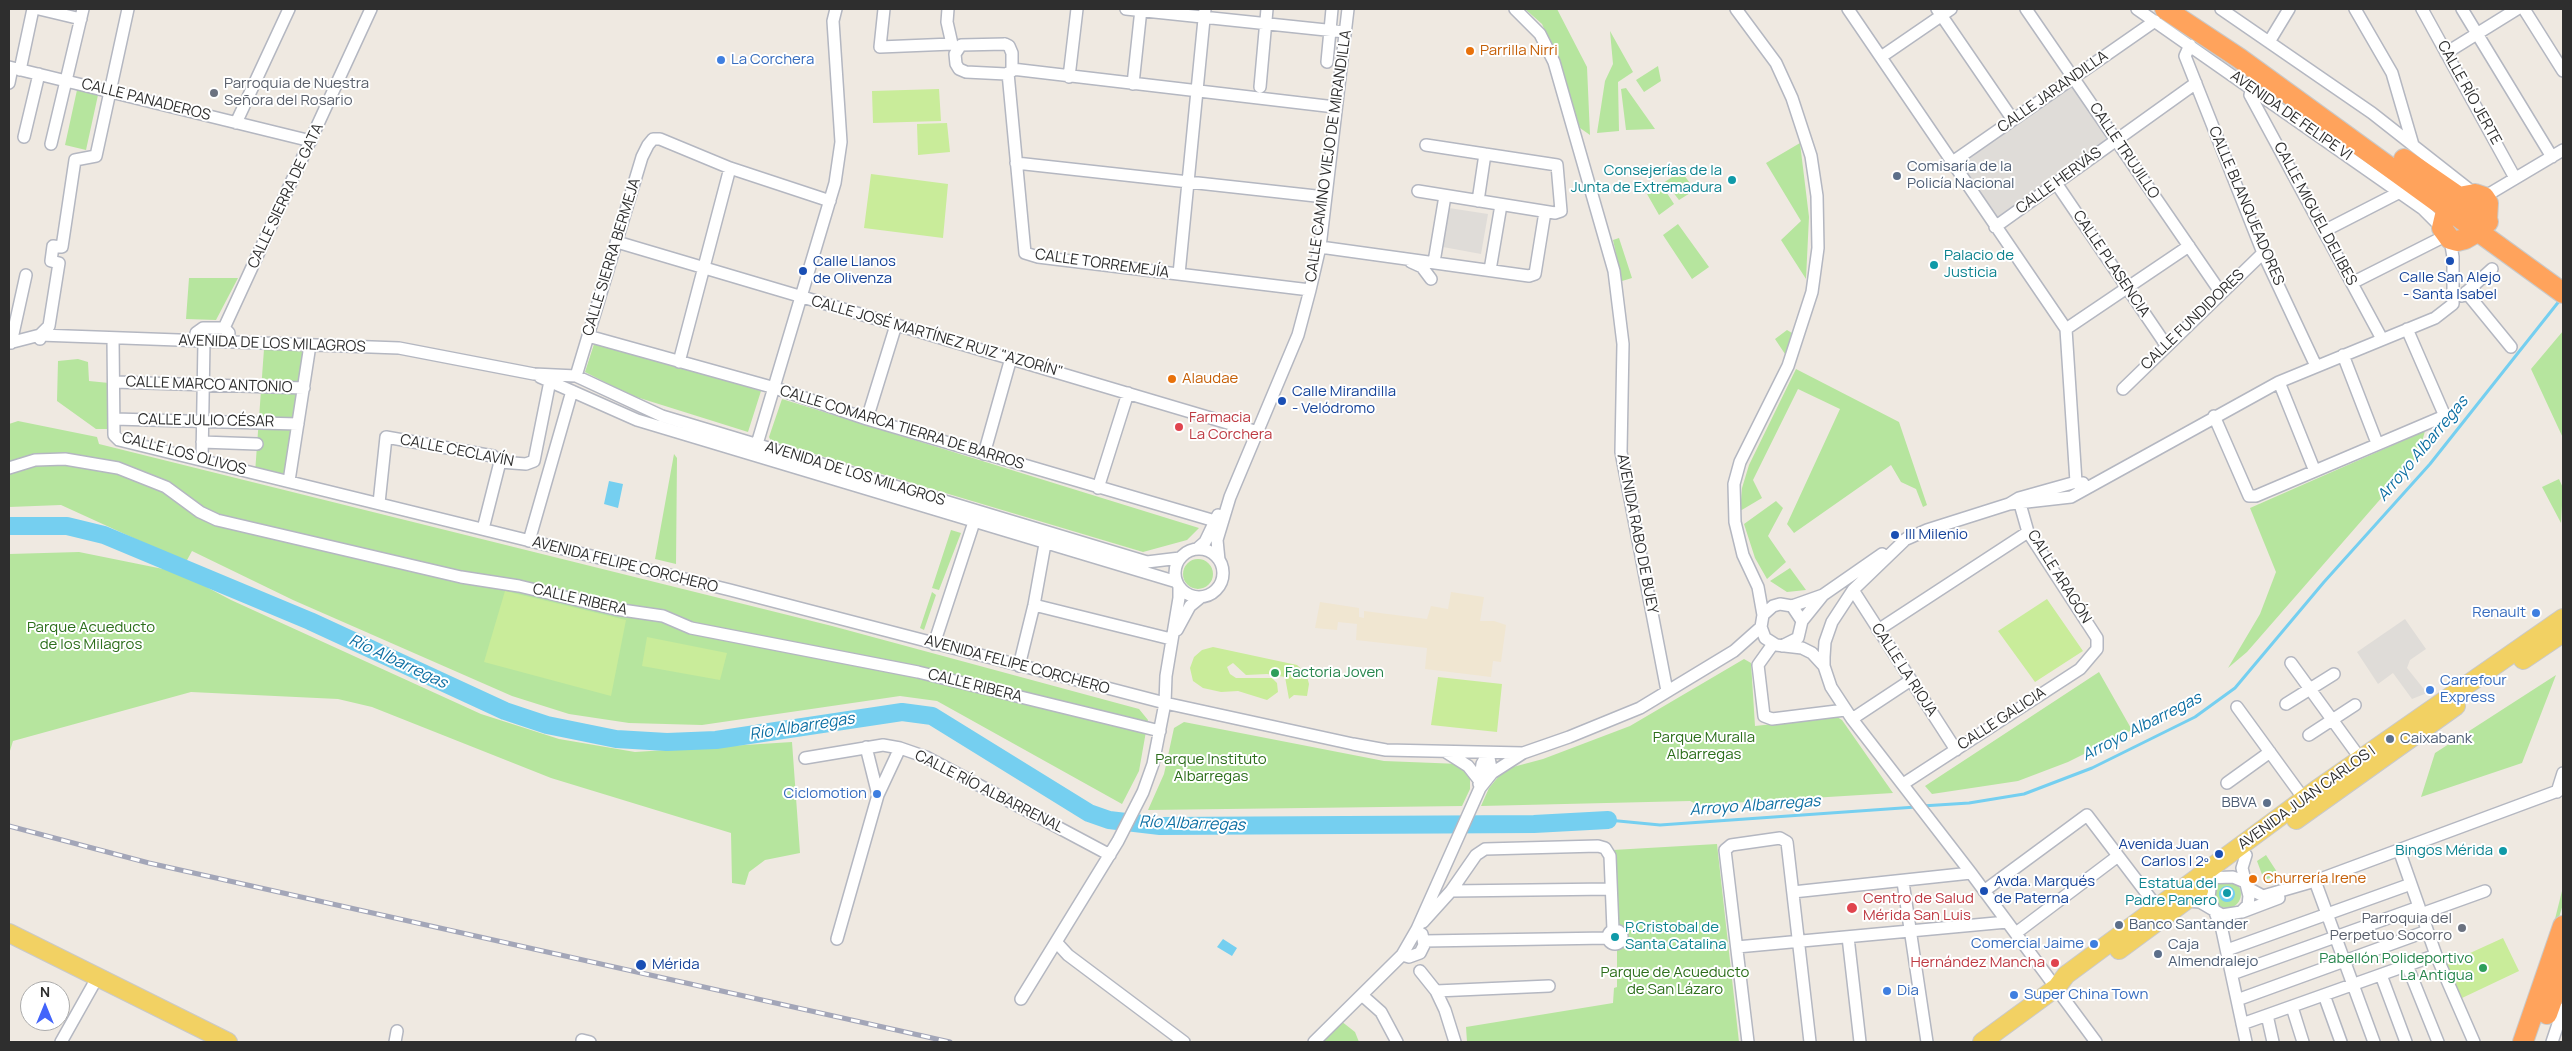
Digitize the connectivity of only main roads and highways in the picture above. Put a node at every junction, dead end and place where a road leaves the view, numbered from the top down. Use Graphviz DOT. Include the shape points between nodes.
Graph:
graph roads {
  1 [pos="2189,9"];
  2 [pos="2160,15"];
  3 [pos="2466,199"];
  4 [pos="2483,226"];
  5 [pos="2554,277"];
  6 [pos="2563,292"];
  7 [pos="2563,618"];
  8 [pos="2563,633"];
  9 [pos="2209,877"];
  10 [pos="2563,926"];
  11 [pos="9,933"];
  12 [pos="2563,969"];
  13 [pos="2059,989"];
  14 [pos="203,1036"];
  15 [pos="228,1042"];
  16 [pos="1982,1042"];
  17 [pos="2523,1042"];
  18 [pos="2537,1042"];
  1 -- 3 [label="highway, AVENIDA DE FELIPE VI"];
  2 -- 3 [label="highway, AVENIDA DE FELIPE VI" via="2239,58"];
  3 -- 4 [label="highway"];
  3 -- 4 [label="highway" via="2450,240"];
  4 -- 5 [label="highway"];
  5 -- 6 [label="highway"];
  7 -- 9 [label="main road, AVENIDA JUAN CARLOS I" via="2360,758"];
  8 -- 9 [label="main road, AVENIDA JUAN CARLOS I" via="2246,855"];
  9 -- 13 [label="main road, AVENIDA JUAN CARLOS I" via="2186,900 2072,984"];
  9 -- 13 [label="main road, AVENIDA JUAN CARLOS I" via="2156,907 2066,975"];
  10 -- 17 [label="highway"];
  11 -- 14 [label="main road"];
  12 -- 18 [label="highway"];
  13 -- 16 [label="main road, AVENIDA JUAN CARLOS I"];
  14 -- 15 [label="main road"];
}
